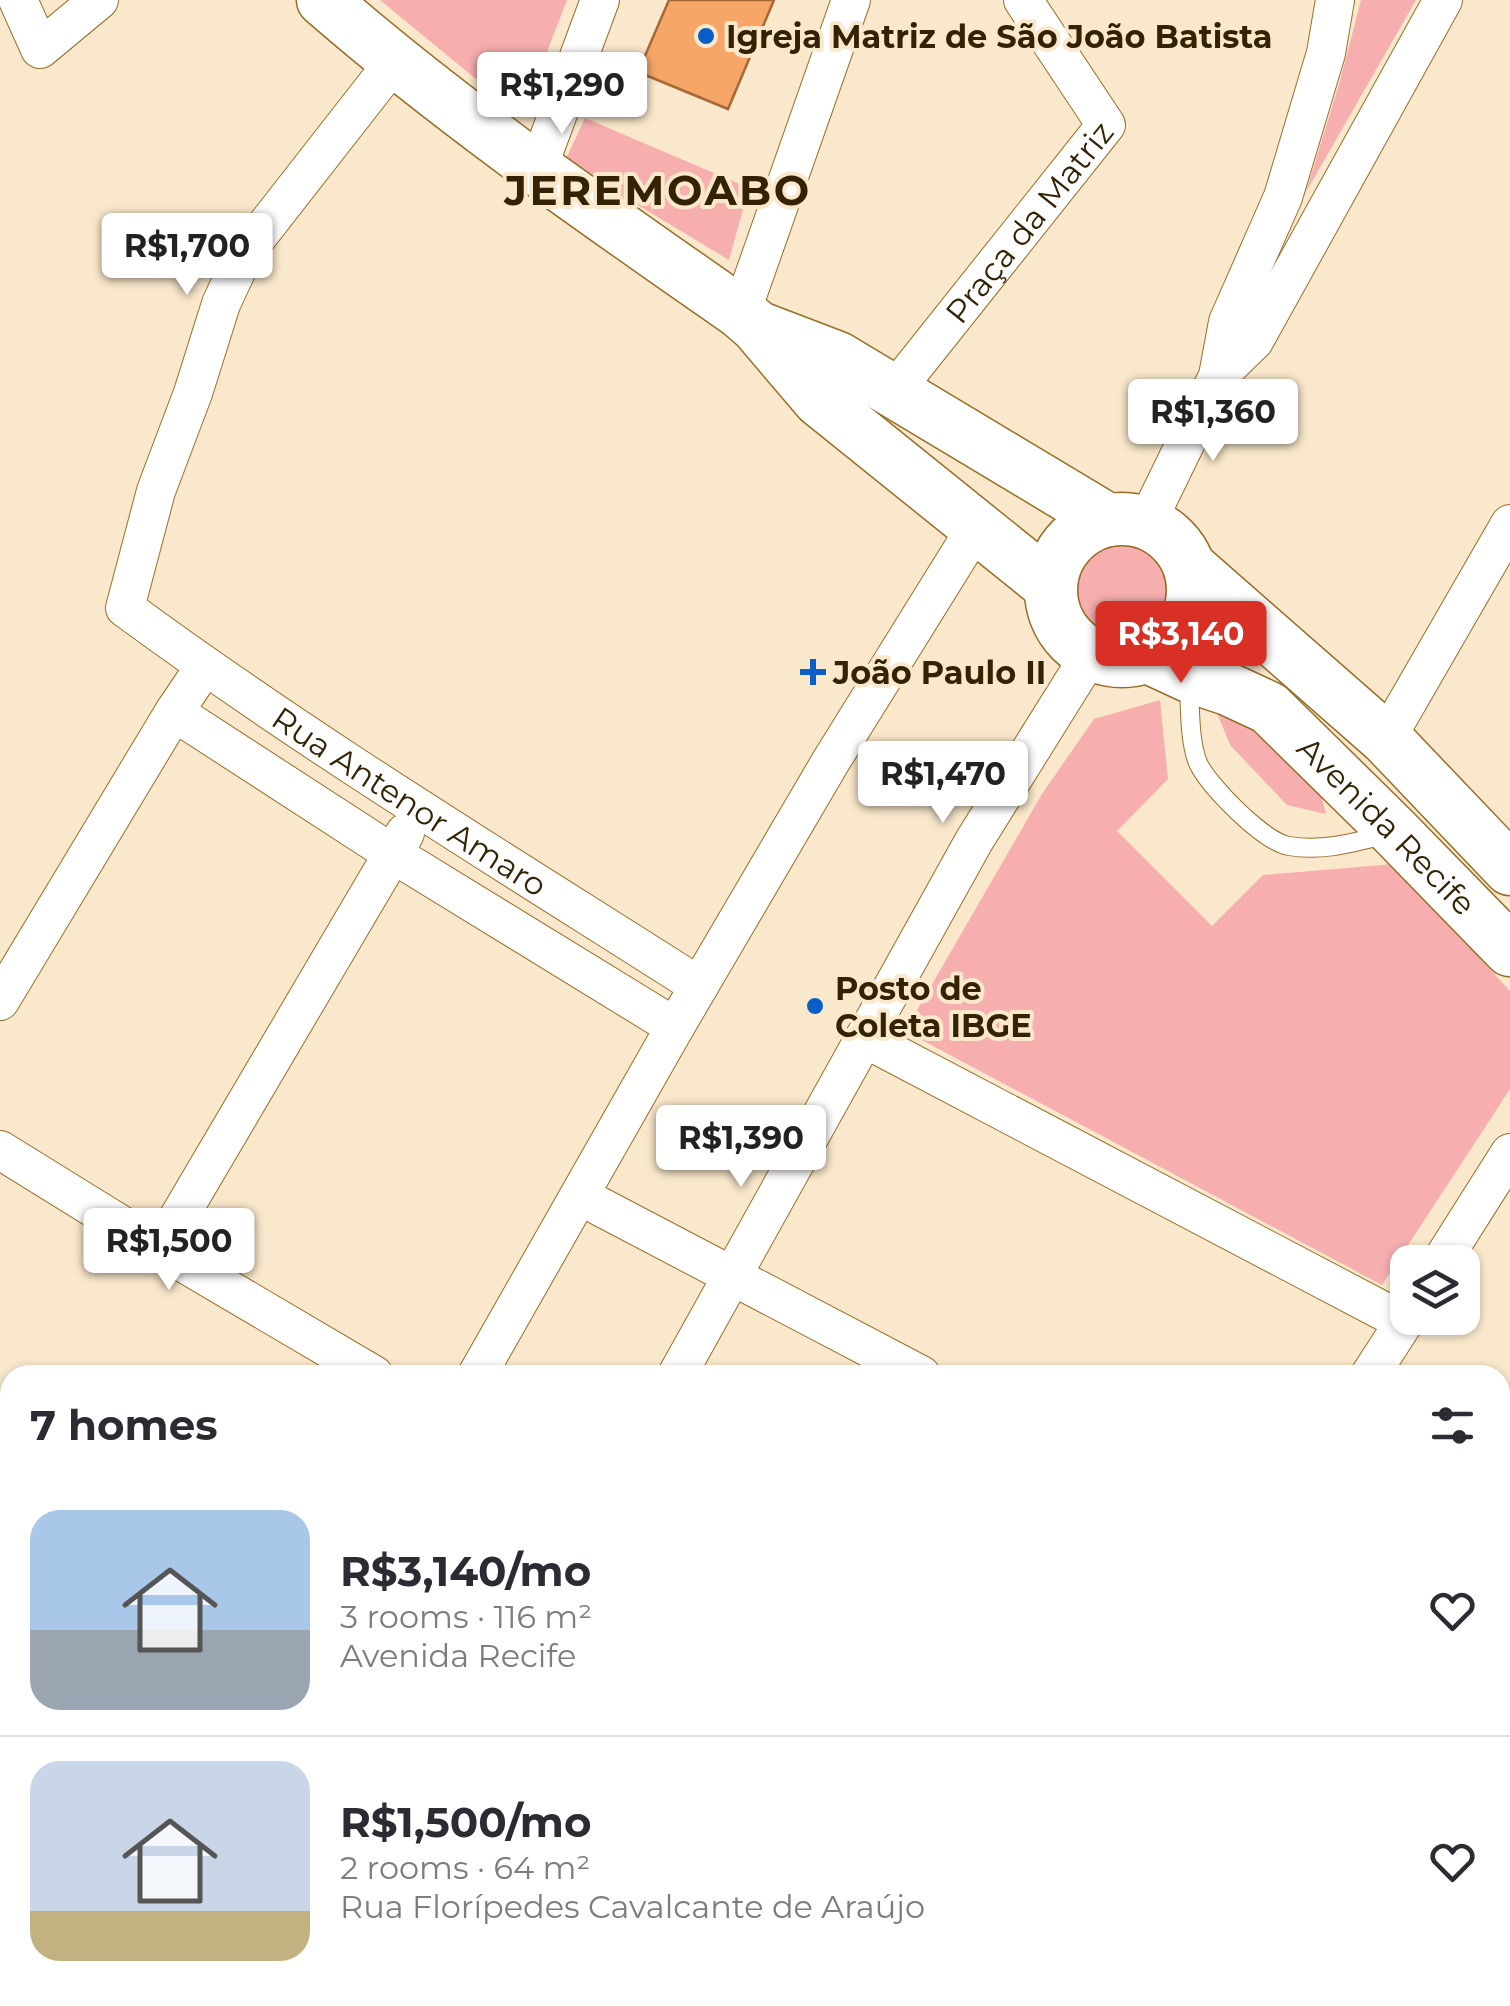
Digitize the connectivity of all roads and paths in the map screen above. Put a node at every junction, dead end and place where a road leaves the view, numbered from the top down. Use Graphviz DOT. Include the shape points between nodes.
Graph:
graph roads {
  1 [pos="18,0"];
  2 [pos="99,0"];
  3 [pos="323,0"];
  4 [pos="600,0"];
  5 [pos="852,0"];
  6 [pos="1023,0"];
  7 [pos="1336,0"];
  8 [pos="1443,0"];
  9 [pos="394,62"];
  10 [pos="537,170"];
  11 [pos="748,320"];
  12 [pos="1218,376"];
  13 [pos="894,390"];
  14 [pos="1128,521"];
  15 [pos="1510,524"];
  16 [pos="976,526"];
  17 [pos="1191,568"];
  18 [pos="1050,586"];
  19 [pos="1090,655"];
  20 [pos="204,666"];
  21 [pos="1169,666"];
  22 [pos="174,712"];
  23 [pos="1386,739"];
  24 [pos="420,809"];
  25 [pos="1395,832"];
  26 [pos="393,854"];
  27 [pos="1510,869"];
  28 [pos="1510,950"];
  29 [pos="699,986"];
  30 [pos="0,1001"];
  31 [pos="675,1026"];
  32 [pos="864,1038"];
  33 [pos="0,1150"];
  34 [pos="1510,1152"];
  35 [pos="580,1196"];
  36 [pos="1452,1245"];
  37 [pos="160,1249"];
  38 [pos="733,1276"];
  39 [pos="1390,1311"];
  40 [pos="1396,1335"];
  41 [pos="357,1365"];
  42 [pos="483,1365"];
  43 [pos="683,1365"];
  44 [pos="902,1365"];
  45 [pos="1376,1365"];
  1 -- 2 [label="street" via="40,49"];
  3 -- 9 [label="street"];
  4 -- 10 [label="street"];
  5 -- 11 [label="street"];
  6 -- 13 [label="street, Praça da Matriz" via="1106,126"];
  7 -- 12 [label="street" via="1308,122 1284,197 1228,322"];
  8 -- 12 [label="street" via="1254,341"];
  9 -- 10 [label="street"];
  9 -- 20 [label="street, Rua Antenor Amaro" via="232,275 156,491 125,608"];
  10 -- 11 [label="street"];
  11 -- 13 [label="street"];
  11 -- 16 [label="street" via="819,400"];
  12 -- 14 [label="street"];
  13 -- 14 [label="street"];
  14 -- 17 [label="street" via="1179,545"];
  14 -- 18 [label="street" via="1084,529 1065,546"];
  15 -- 23 [label="street"];
  16 -- 18 [label="street"];
  16 -- 29 [label="street"];
  17 -- 21 [label="street" via="1193,606 1170,644"];
  17 -- 23 [label="street, Avenida Recife"];
  18 -- 19 [label="street" via="1064,632"];
  19 -- 21 [label="street"];
  19 -- 32 [label="street" via="974,841"];
  20 -- 22 [label="street"];
  20 -- 24 [label="street, Rua Antenor Amaro"];
  21 -- 25 [label="street, Avenida Recife" via="1269,708"];
  21 -- 25 [label="lane" via="1198,764 1253,828 1285,846 1326,849"];
  22 -- 26 [label="street, Rua Antenor Amaro"];
  22 -- 30 [label="street"];
  23 -- 27 [label="street, Avenida Recife"];
  24 -- 26 [label="street"];
  24 -- 29 [label="street, Rua Antenor Amaro"];
  25 -- 28 [label="street, Avenida Recife"];
  26 -- 31 [label="street, Rua Antenor Amaro"];
  26 -- 37 [label="street"];
  29 -- 31 [label="street"];
  31 -- 35 [label="street"];
  32 -- 38 [label="street"];
  32 -- 39 [label="street"];
  33 -- 37 [label="street"];
  34 -- 36 [label="street"];
  35 -- 38 [label="street"];
  35 -- 42 [label="street"];
  37 -- 41 [label="street"];
  38 -- 43 [label="street"];
  38 -- 44 [label="street"];
  40 -- 45 [label="street"];
}
